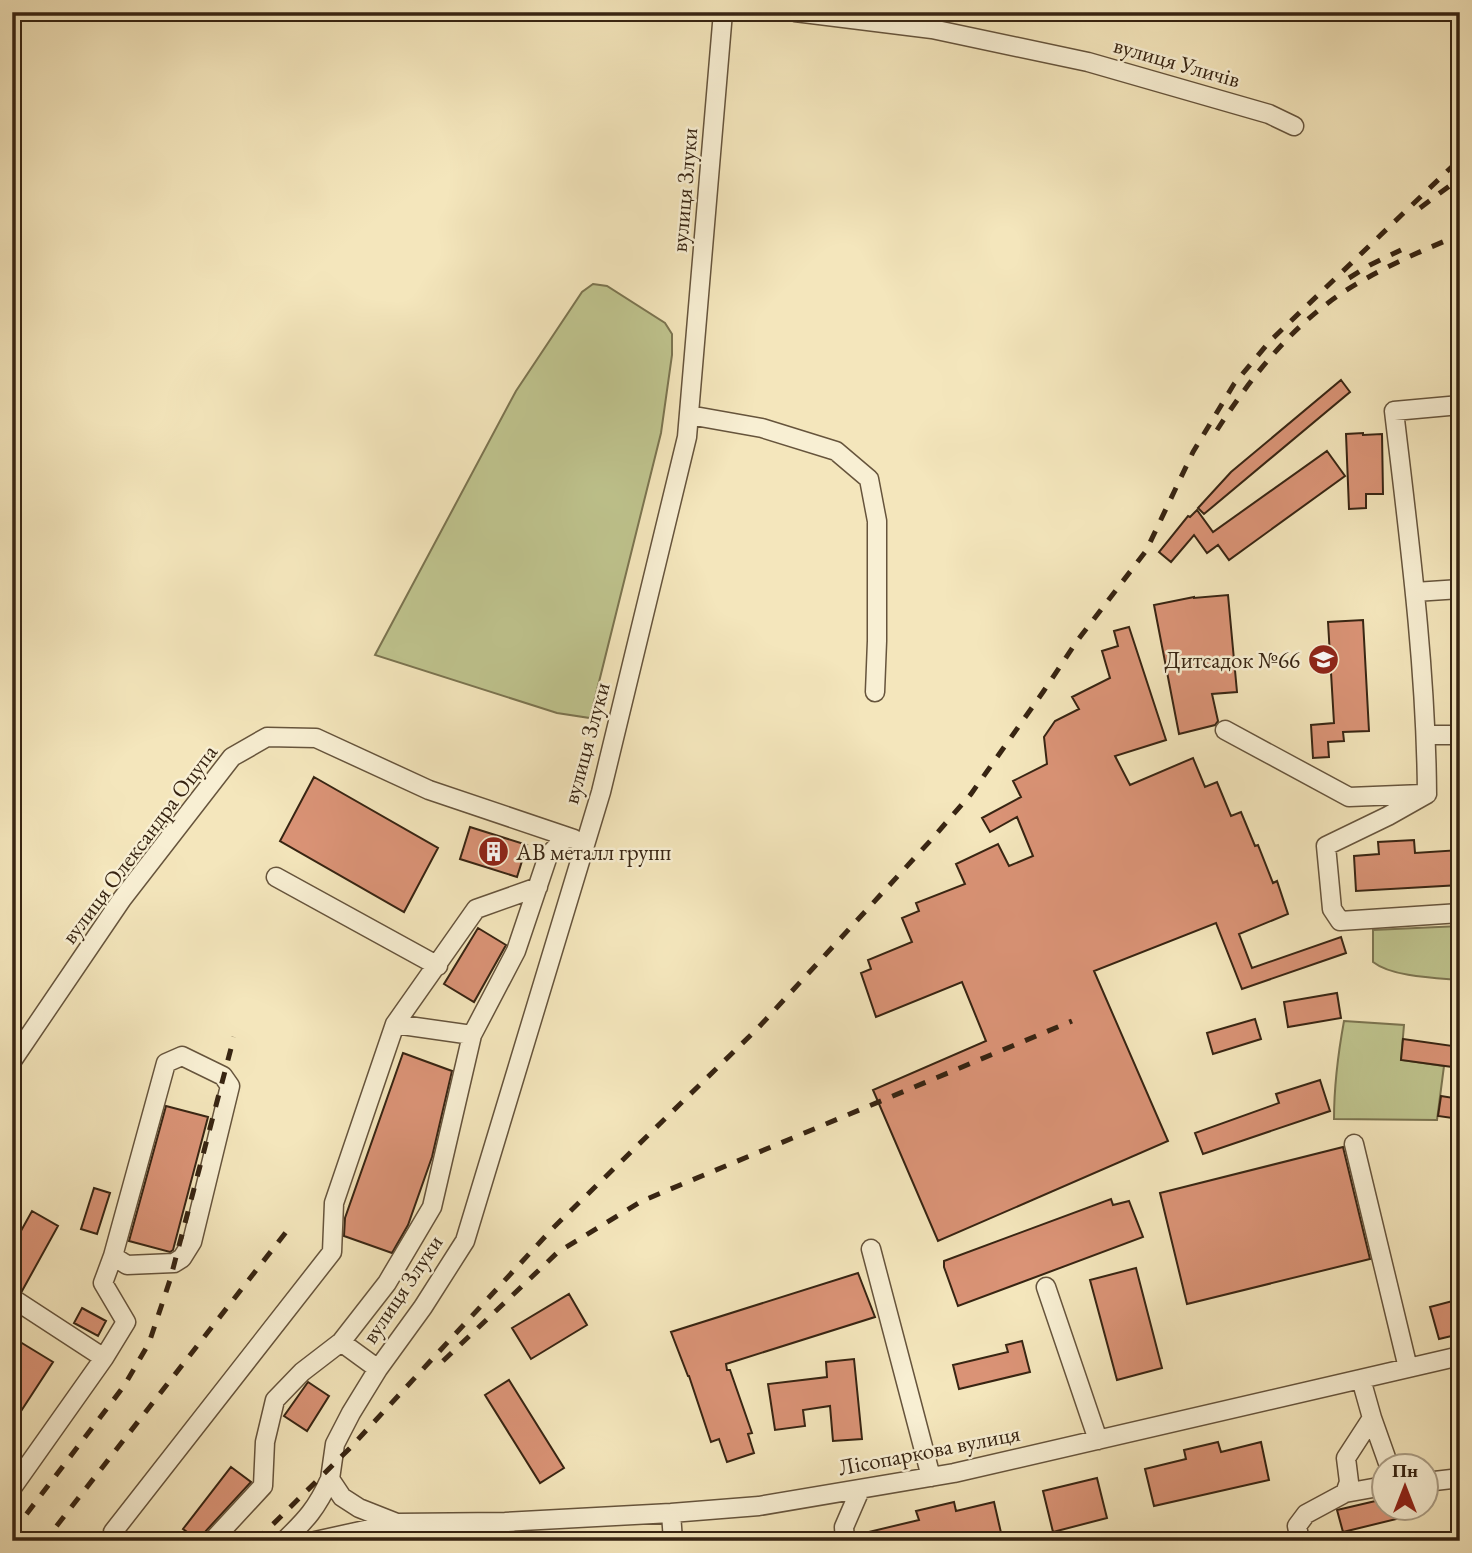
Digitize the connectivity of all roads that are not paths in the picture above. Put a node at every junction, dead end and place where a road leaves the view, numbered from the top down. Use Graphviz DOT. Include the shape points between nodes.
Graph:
graph roads {
  1 [pos="723,12"];
  2 [pos="795,12"];
  3 [pos="1294,126"];
  4 [pos="1460,405"];
  5 [pos="689,415"];
  6 [pos="1460,589"];
  7 [pos="1415,592"];
  8 [pos="875,692"];
  9 [pos="1225,730"];
  10 [pos="1426,735"];
  11 [pos="1460,735"];
  12 [pos="1426,794"];
  13 [pos="566,836"];
  14 [pos="584,843"];
  15 [pos="276,877"];
  16 [pos="537,887"];
  17 [pos="1460,913"];
  18 [pos="438,966"];
  19 [pos="395,1024"];
  20 [pos="472,1035"];
  21 [pos="12,1061"];
  22 [pos="1354,1144"];
  23 [pos="871,1249"];
  24 [pos="113,1256"];
  25 [pos="1046,1287"];
  26 [pos="12,1298"];
  27 [pos="341,1342"];
  28 [pos="1460,1356"];
  29 [pos="104,1358"];
  30 [pos="1408,1368"];
  31 [pos="378,1369"];
  32 [pos="1361,1379"];
  33 [pos="1372,1418"];
  34 [pos="1098,1440"];
  35 [pos="1384,1452"];
  36 [pos="930,1477"];
  37 [pos="1460,1478"];
  38 [pos="330,1479"];
  39 [pos="1440,1480"];
  40 [pos="12,1488"];
  41 [pos="1370,1489"];
  42 [pos="860,1490"];
  43 [pos="1345,1493"];
  44 [pos="671,1513"];
  45 [pos="505,1522"];
  46 [pos="397,1523"];
  47 [pos="324,1540"];
  48 [pos="124,1541"];
  49 [pos="212,1541"];
  50 [pos="284,1541"];
  51 [pos="506,1541"];
  52 [pos="673,1541"];
  53 [pos="845,1541"];
  54 [pos="1300,1541"];
  1 -- 5 [label="street, вулиця Злуки"];
  2 -- 3 [label="street, вулиця Уличів" via="932,29 1088,62 1269,114"];
  4 -- 7 [label="street" via="1394,411"];
  5 -- 8 [label="street" via="762,428 836,451 869,479 877,521"];
  5 -- 14 [label="street, вулиця Злуки" via="601,792"];
  6 -- 7 [label="street"];
  7 -- 10 [label="street"];
  9 -- 12 [label="street" via="1349,797"];
  10 -- 11 [label="street"];
  10 -- 12 [label="street"];
  12 -- 17 [label="street" via="1326,846 1332,909 1340,920"];
  13 -- 14 [label="street, вулиця Олександра Оцупа"];
  13 -- 16 [label="street" via="548,856"];
  13 -- 21 [label="street, вулиця Олександра Оцупа" via="429,790 316,738 267,737 232,757 122,899"];
  14 -- 31 [label="street, вулиця Злуки" via="465,1241"];
  15 -- 18 [label="street"];
  16 -- 18 [label="street" via="476,909"];
  16 -- 20 [label="street" via="516,951"];
  18 -- 19 [label="street"];
  19 -- 20 [label="street"];
  19 -- 48 [label="street" via="334,1203 332,1252 113,1532"];
  20 -- 27 [label="street" via="432,1207 387,1283"];
  22 -- 30 [label="street"];
  23 -- 36 [label="street"];
  24 -- 24 [label="street" via="166,1063 182,1056 223,1076 230,1086 192,1242 174,1263 127,1265"];
  24 -- 29 [label="street" via="103,1283 126,1322"];
  25 -- 34 [label="street"];
  26 -- 29 [label="street"];
  27 -- 31 [label="street"];
  27 -- 49 [label="street" via="275,1400 265,1442 263,1486"];
  28 -- 30 [label="street, Лісопаркова вулиця"];
  29 -- 40 [label="street"];
  30 -- 32 [label="street, Лісопаркова вулиця"];
  31 -- 38 [label="street, вулиця Злуки" via="335,1444"];
  32 -- 33 [label="street"];
  32 -- 34 [label="street, Лісопаркова вулиця"];
  33 -- 35 [label="street"];
  33 -- 43 [label="street" via="1346,1458 1349,1482"];
  34 -- 36 [label="street, Лісопаркова вулиця"];
  36 -- 42 [label="street, Лісопаркова вулиця"];
  37 -- 39 [label="street"];
  38 -- 46 [label="street, Лісопаркова вулиця" via="342,1497"];
  38 -- 50 [label="street, вулиця Злуки" via="308,1518"];
  41 -- 43 [label="street"];
  42 -- 44 [label="street, Лісопаркова вулиця" via="759,1506"];
  42 -- 53 [label="street" via="844,1527"];
  43 -- 54 [label="street" via="1307,1514 1297,1526"];
  44 -- 45 [label="street, Лісопаркова вулиця"];
  44 -- 52 [label="street"];
  45 -- 46 [label="street, Лісопаркова вулиця"];
  45 -- 51 [label="street"];
  46 -- 47 [label="street, Лісопаркова вулиця"];
}
